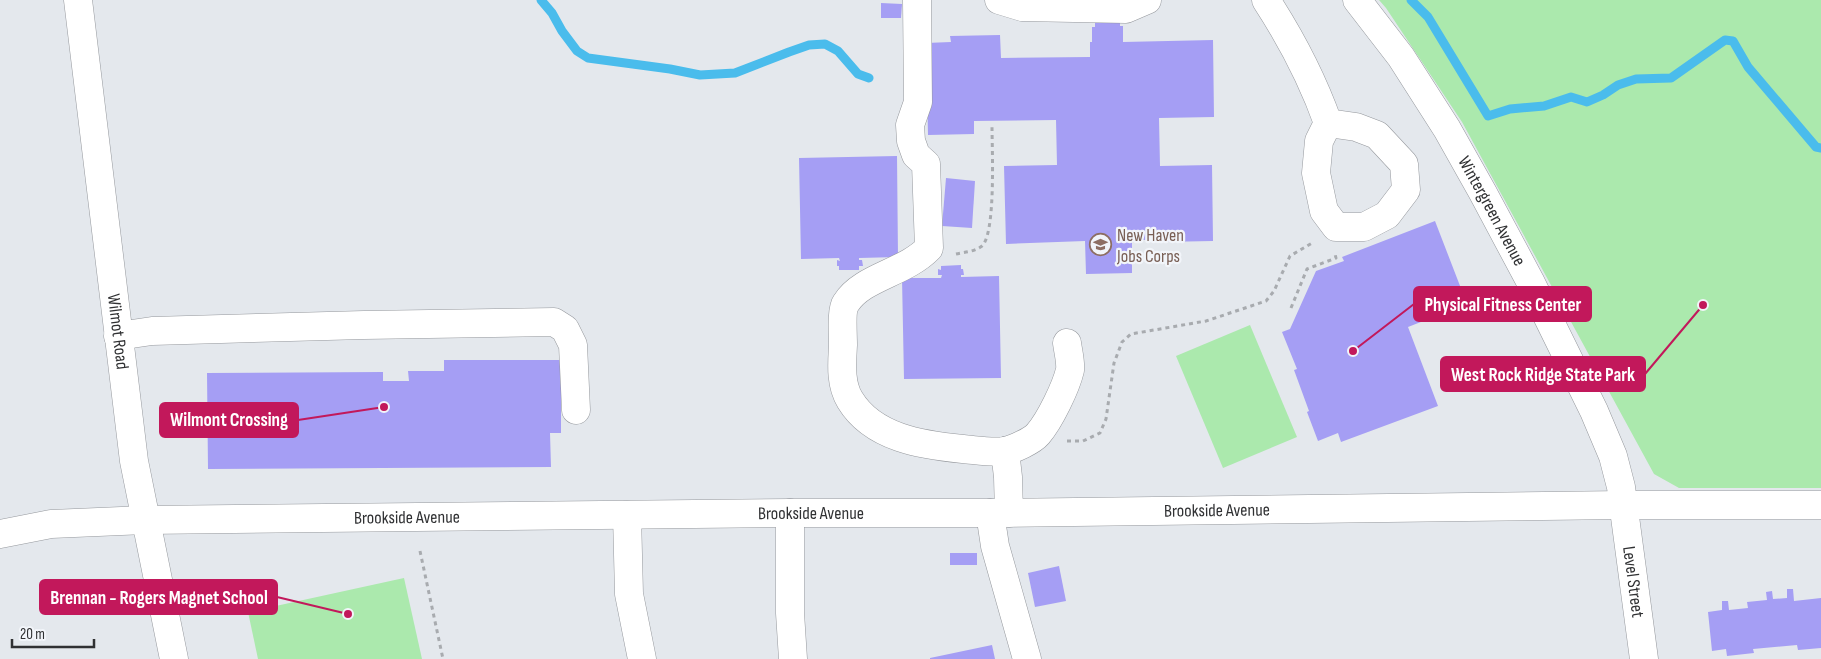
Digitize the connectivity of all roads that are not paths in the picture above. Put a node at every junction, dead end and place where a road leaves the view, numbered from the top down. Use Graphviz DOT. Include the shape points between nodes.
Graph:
graph roads {
  1 [pos="78,0"];
  2 [pos="917,0"];
  3 [pos="999,0"];
  4 [pos="1147,0"];
  5 [pos="1266,0"];
  6 [pos="1357,0"];
  7 [pos="1328,123"];
  8 [pos="118,336"];
  9 [pos="1067,344"];
  10 [pos="576,410"];
  11 [pos="1005,451"];
  12 [pos="1623,505"];
  13 [pos="1821,505"];
  14 [pos="790,513"];
  15 [pos="999,513"];
  16 [pos="627,515"];
  17 [pos="145,520"];
  18 [pos="0,534"];
  19 [pos="174,659"];
  20 [pos="642,659"];
  21 [pos="793,659"];
  22 [pos="1027,659"];
  23 [pos="1644,659"];
  1 -- 8 [label="street, Wilmot Road"];
  2 -- 11 [label="street" via="918,102 910,125 910,141 926,164 929,248 905,266 859,288 844,305 843,383 849,399 863,417 892,436 932,446"];
  3 -- 4 [label="street" via="1022,7 1126,9"];
  5 -- 7 [label="street" via="1287,32 1316,90"];
  6 -- 12 [label="street, Wintergreen Avenue" via="1401,57 1447,129 1530,280 1613,456"];
  8 -- 10 [label="street" via="172,330 554,322 565,329 573,345"];
  8 -- 17 [label="street, Wilmot Road"];
  9 -- 11 [label="street" via="1070,368 1060,398 1037,435"];
  11 -- 15 [label="street" via="1008,476"];
  12 -- 13 [label="street"];
  12 -- 15 [label="street, Brookside Avenue"];
  12 -- 23 [label="street, Level Street"];
  14 -- 15 [label="street, Brookside Avenue"];
  14 -- 16 [label="street, Brookside Avenue"];
  14 -- 21 [label="street"];
  15 -- 22 [label="street" via="995,546"];
  16 -- 17 [label="street, Brookside Avenue"];
  16 -- 20 [label="street" via="630,594"];
  17 -- 18 [label="street, Brookside Avenue" via="51,524"];
  17 -- 19 [label="street, Wilmot Road"];
}
